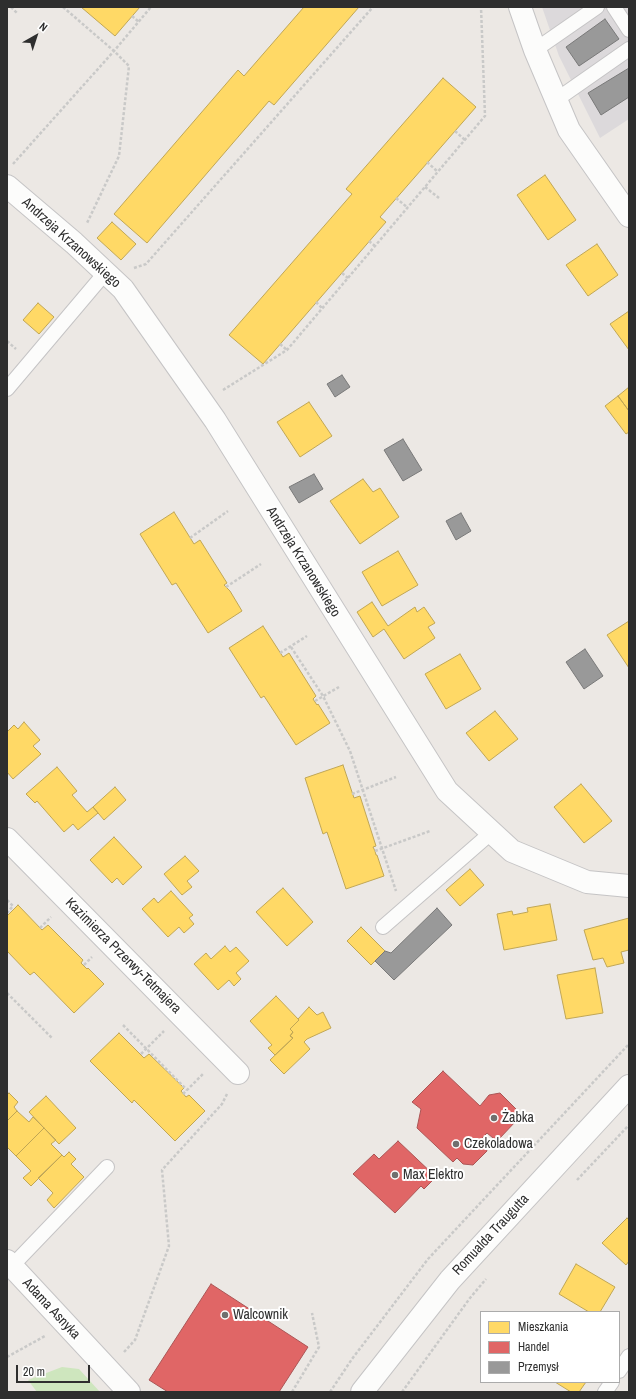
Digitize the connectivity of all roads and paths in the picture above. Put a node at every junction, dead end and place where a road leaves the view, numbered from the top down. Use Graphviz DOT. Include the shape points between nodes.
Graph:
graph roads {
  1 [pos="10,7"];
  2 [pos="63,7"];
  3 [pos="151,7"];
  4 [pos="373,7"];
  5 [pos="481,7"];
  6 [pos="520,7"];
  7 [pos="597,7"];
  8 [pos="614,7"];
  9 [pos="18,14"];
  10 [pos="132,16"];
  11 [pos="138,22"];
  12 [pos="629,30"];
  13 [pos="535,50"];
  14 [pos="629,50"];
  15 [pos="114,51"];
  16 [pos="556,100"];
  17 [pos="455,131"];
  18 [pos="465,140"];
  19 [pos="427,162"];
  20 [pos="438,172"];
  21 [pos="8,177"];
  22 [pos="425,187"];
  23 [pos="396,198"];
  24 [pos="439,198"];
  25 [pos="408,208"];
  26 [pos="629,216"];
  27 [pos="85,227"];
  28 [pos="369,241"];
  29 [pos="375,246"];
  30 [pos="146,264"];
  31 [pos="105,272"];
  32 [pos="342,273"];
  33 [pos="348,278"];
  34 [pos="316,302"];
  35 [pos="322,308"];
  36 [pos="280,344"];
  37 [pos="287,350"];
  38 [pos="7,389"];
  39 [pos="202,403"];
  40 [pos="228,511"];
  41 [pos="190,538"];
  42 [pos="261,564"];
  43 [pos="226,587"];
  44 [pos="307,636"];
  45 [pos="291,647"];
  46 [pos="280,653"];
  47 [pos="339,687"];
  48 [pos="323,696"];
  49 [pos="314,701"];
  50 [pos="396,777"];
  51 [pos="363,790"];
  52 [pos="352,794"];
  53 [pos="430,831"];
  54 [pos="492,832"];
  55 [pos="7,839"];
  56 [pos="382,848"];
  57 [pos="374,851"];
  58 [pos="629,886"];
  59 [pos="7,900"];
  60 [pos="402,911"];
  61 [pos="7,913"];
  62 [pos="383,927"];
  63 [pos="7,993"];
  64 [pos="181,1015"];
  65 [pos="123,1026"];
  66 [pos="52,1038"];
  67 [pos="629,1044"];
  68 [pos="146,1049"];
  69 [pos="141,1054"];
  70 [pos="221,1056"];
  71 [pos="238,1073"];
  72 [pos="629,1086"];
  73 [pos="187,1090"];
  74 [pos="183,1094"];
  75 [pos="629,1126"];
  76 [pos="107,1167"];
  77 [pos="576,1182"];
  78 [pos="9,1264"];
  79 [pos="491,1274"];
  80 [pos="312,1313"];
  81 [pos="46,1335"];
  82 [pos="122,1356"];
  83 [pos="629,1356"];
  84 [pos="7,1357"];
  85 [pos="620,1370"];
  86 [pos="611,1383"];
  87 [pos="129,1392"];
  88 [pos="292,1392"];
  89 [pos="330,1392"];
  90 [pos="362,1392"];
  91 [pos="402,1392"];
  92 [pos="605,1392"];
  1 -- 9 [label="path"];
  2 -- 15 [label="path"];
  3 -- 11 [label="path"];
  4 -- 30 [label="path"];
  5 -- 18 [label="path" via="485,116"];
  6 -- 13 [label="street"];
  7 -- 13 [label="lane"];
  8 -- 12 [label="lane"];
  10 -- 11 [label="path"];
  11 -- 15 [label="path"];
  13 -- 16 [label="street"];
  14 -- 16 [label="lane"];
  15 -- 21 [label="path"];
  15 -- 27 [label="path" via="129,66 119,156"];
  16 -- 26 [label="street" via="569,130"];
  17 -- 18 [label="path"];
  18 -- 20 [label="path"];
  19 -- 20 [label="path"];
  20 -- 22 [label="path"];
  21 -- 31 [label="street, Andrzeja Krzanowskiego"];
  22 -- 24 [label="path"];
  22 -- 25 [label="path"];
  23 -- 25 [label="path"];
  25 -- 29 [label="path"];
  28 -- 29 [label="path"];
  29 -- 33 [label="path"];
  31 -- 38 [label="lane"];
  31 -- 39 [label="street, Andrzeja Krzanowskiego" via="123,289"];
  32 -- 33 [label="path"];
  33 -- 35 [label="path"];
  34 -- 35 [label="path"];
  35 -- 37 [label="path"];
  36 -- 37 [label="path"];
  37 -- 39 [label="path"];
  39 -- 54 [label="street, Andrzeja Krzanowskiego" via="219,426 446,791"];
  40 -- 41 [label="path"];
  42 -- 43 [label="path"];
  44 -- 45 [label="path"];
  45 -- 46 [label="path"];
  45 -- 48 [label="path"];
  47 -- 48 [label="path"];
  48 -- 49 [label="path"];
  48 -- 51 [label="path" via="350,751"];
  50 -- 51 [label="path"];
  51 -- 52 [label="path"];
  51 -- 56 [label="path"];
  53 -- 56 [label="path"];
  54 -- 58 [label="street, Andrzeja Krzanowskiego" via="512,850 587,882"];
  54 -- 60 [label="lane"];
  55 -- 64 [label="street, Kazimierza Przerwy-Tetmajera"];
  56 -- 57 [label="path"];
  56 -- 60 [label="path"];
  59 -- 61 [label="path" via="13,906"];
  60 -- 62 [label="lane"];
  63 -- 66 [label="path"];
  64 -- 68 [label="path"];
  64 -- 70 [label="street, Kazimierza Przerwy-Tetmajera"];
  65 -- 68 [label="path"];
  67 -- 89 [label="path" via="428,1259"];
  68 -- 69 [label="path"];
  68 -- 73 [label="path"];
  70 -- 71 [label="street, Kazimierza Przerwy-Tetmajera"];
  70 -- 73 [label="path"];
  71 -- 82 [label="path" via="222,1104 162,1170 169,1246 135,1340"];
  72 -- 90 [label="street, Romualda Traugutta" via="450,1280"];
  73 -- 74 [label="path"];
  75 -- 77 [label="path"];
  76 -- 78 [label="lane"];
  78 -- 87 [label="street, Adama Asnyka"];
  79 -- 91 [label="path" via="470,1298"];
  80 -- 88 [label="path" via="319,1347"];
  81 -- 84 [label="path"];
  83 -- 85 [label="lane"];
  86 -- 92 [label="lane"];
}
